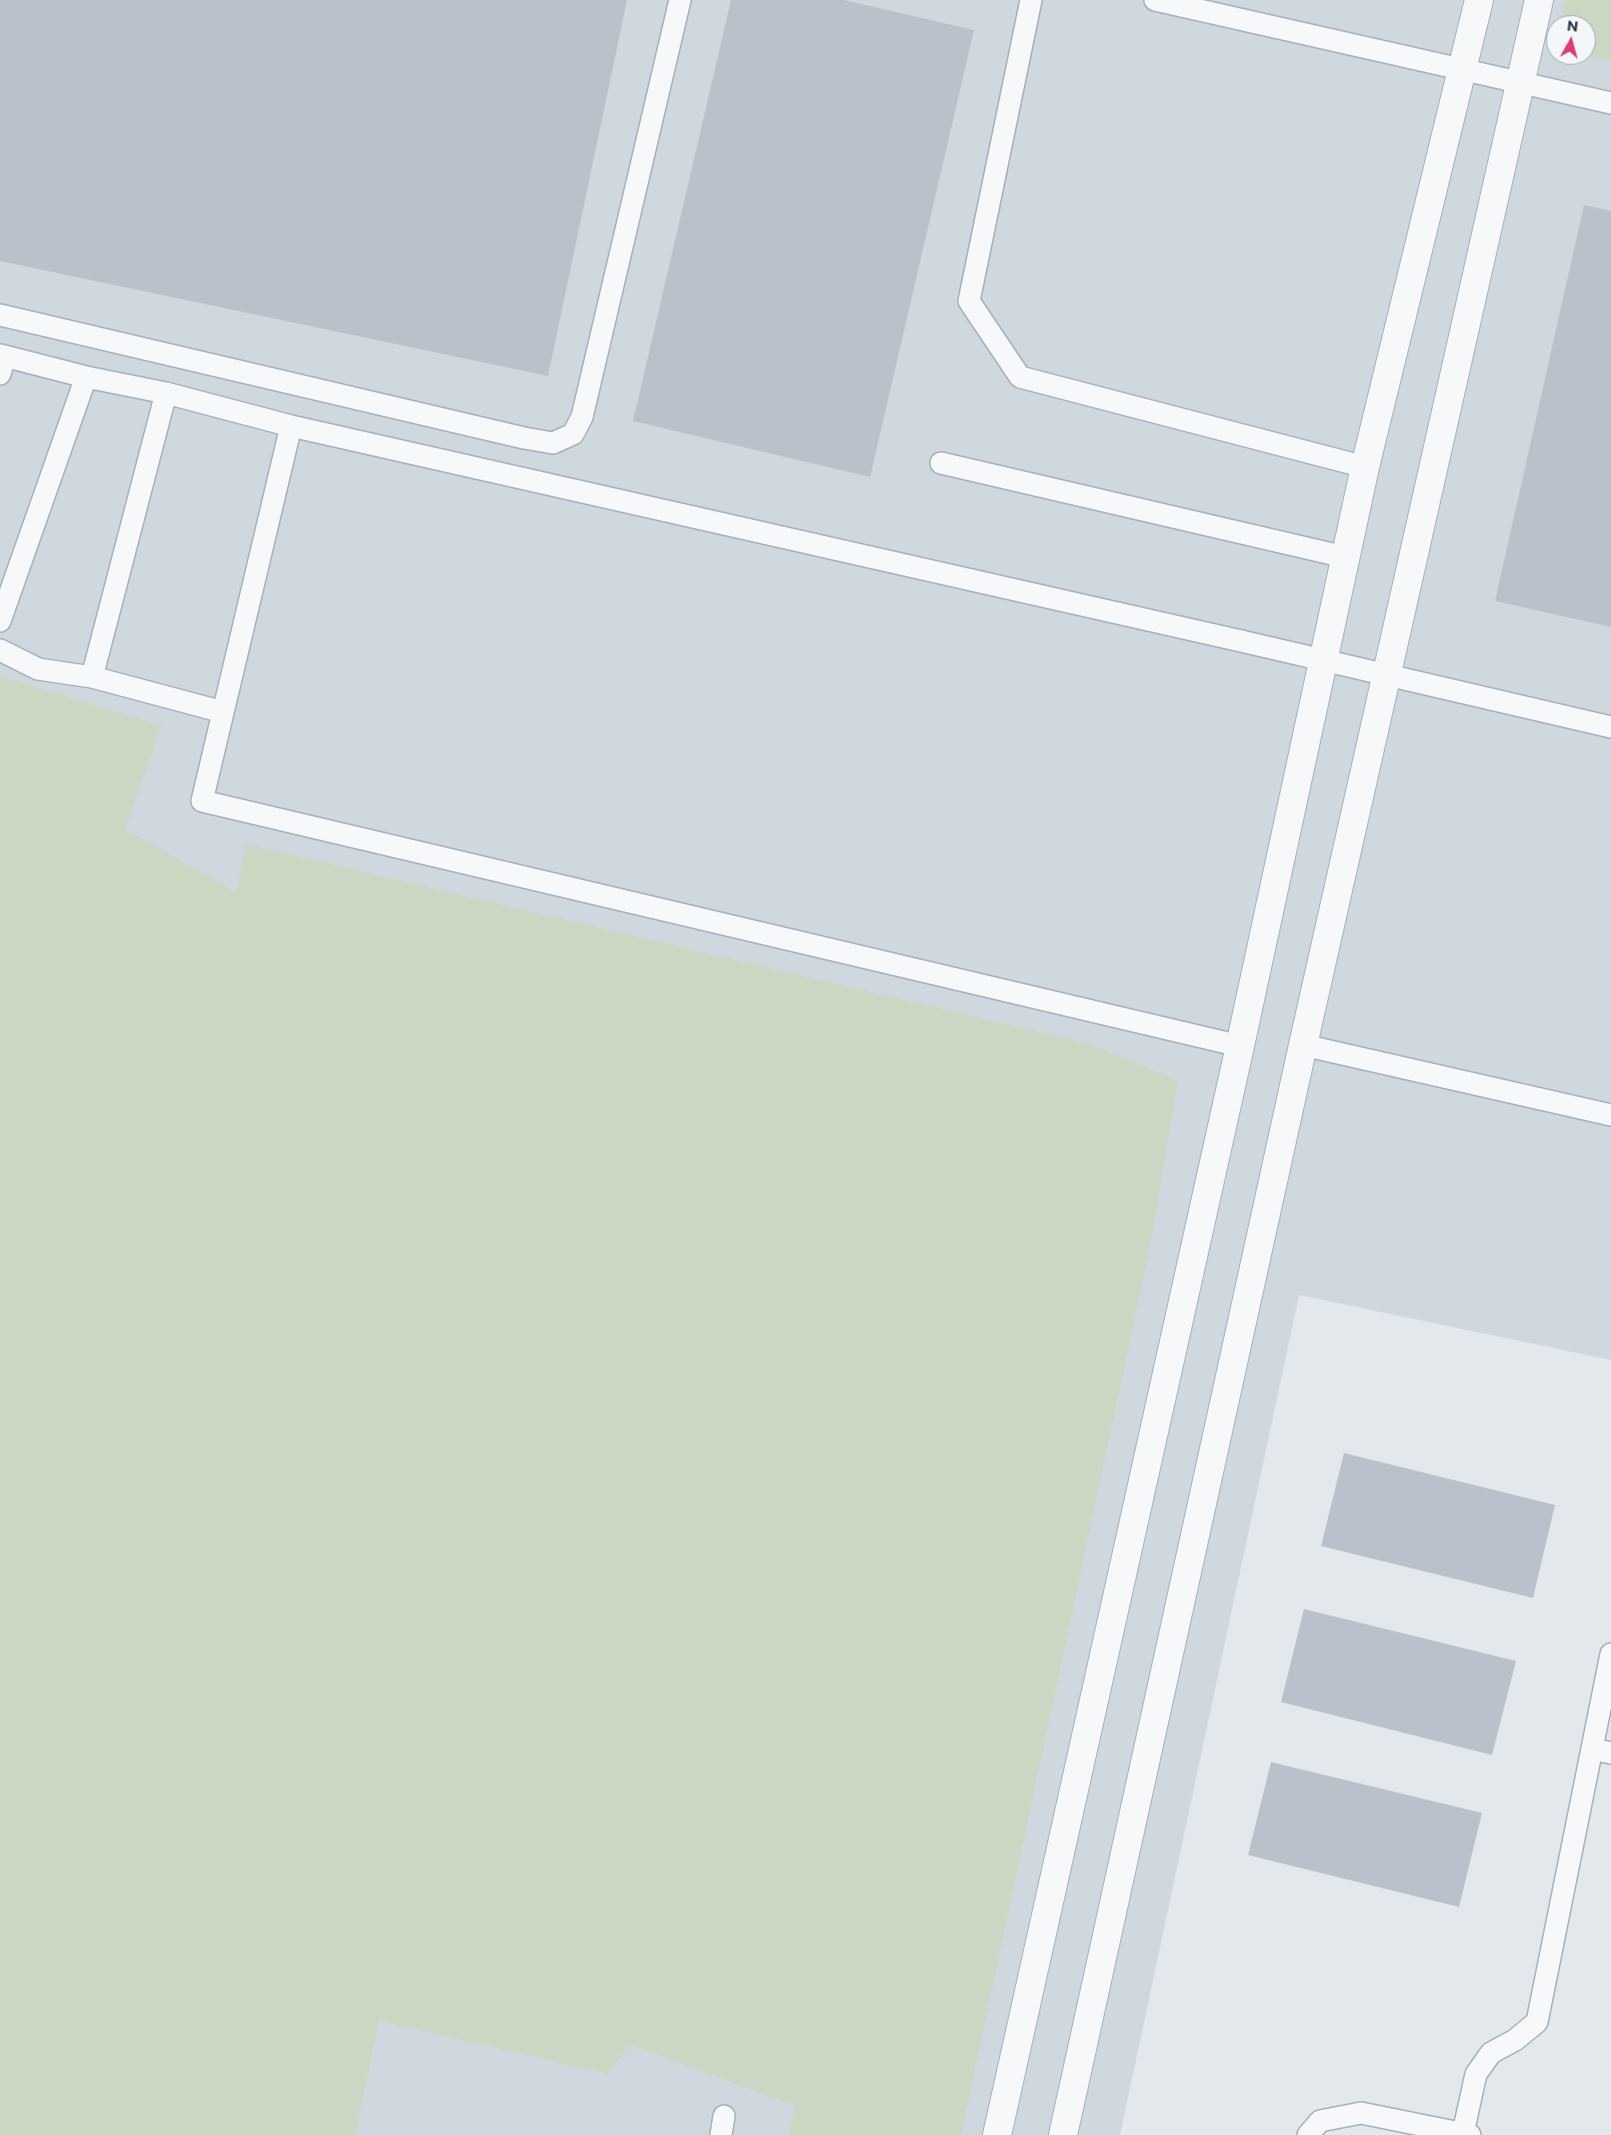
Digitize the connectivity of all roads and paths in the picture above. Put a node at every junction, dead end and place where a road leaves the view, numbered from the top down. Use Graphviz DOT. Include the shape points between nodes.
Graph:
graph roads {
  1 [pos="680,0"];
  2 [pos="1031,0"];
  3 [pos="1155,0"];
  4 [pos="1479,0"];
  5 [pos="1539,0"];
  6 [pos="1463,70"];
  7 [pos="1520,83"];
  8 [pos="1611,103"];
  9 [pos="0,315"];
  10 [pos="2,362"];
  11 [pos="86,377"];
  12 [pos="166,393"];
  13 [pos="290,426"];
  14 [pos="941,463"];
  15 [pos="1365,467"];
  16 [pos="1345,557"];
  17 [pos="0,621"];
  18 [pos="0,650"];
  19 [pos="1322,660"];
  20 [pos="1386,676"];
  21 [pos="92,677"];
  22 [pos="223,712"];
  23 [pos="1611,727"];
  24 [pos="1304,1045"];
  25 [pos="1240,1046"];
  26 [pos="1611,1115"];
  27 [pos="1611,1654"];
  28 [pos="1602,1751"];
  29 [pos="1467,2134"];
  30 [pos="997,2135"];
  31 [pos="1063,2135"];
  32 [pos="1308,2135"];
  1 -- 9 [label="lane" via="582,417 573,434 553,443 524,438"];
  2 -- 15 [label="lane" via="969,301 1020,377"];
  3 -- 6 [label="lane"];
  4 -- 6 [label="street"];
  5 -- 7 [label="street"];
  6 -- 7 [label="lane"];
  6 -- 15 [label="street"];
  7 -- 8 [label="lane"];
  7 -- 20 [label="street"];
  10 -- 11 [label="lane"];
  11 -- 12 [label="lane"];
  11 -- 17 [label="lane"];
  12 -- 13 [label="lane"];
  12 -- 21 [label="lane"];
  13 -- 19 [label="lane"];
  13 -- 22 [label="lane"];
  14 -- 16 [label="lane"];
  15 -- 16 [label="street"];
  16 -- 19 [label="street"];
  18 -- 21 [label="lane" via="38,670"];
  19 -- 20 [label="lane"];
  19 -- 25 [label="street"];
  20 -- 23 [label="lane"];
  20 -- 24 [label="street"];
  21 -- 22 [label="lane"];
  22 -- 25 [label="lane" via="202,801"];
  24 -- 26 [label="lane"];
  24 -- 31 [label="street"];
  25 -- 30 [label="street"];
  27 -- 28 [label="lane"];
  28 -- 29 [label="lane" via="1537,2022 1515,2040 1491,2053 1476,2074"];
  29 -- 32 [label="lane" via="1361,2114 1320,2121"];
}
